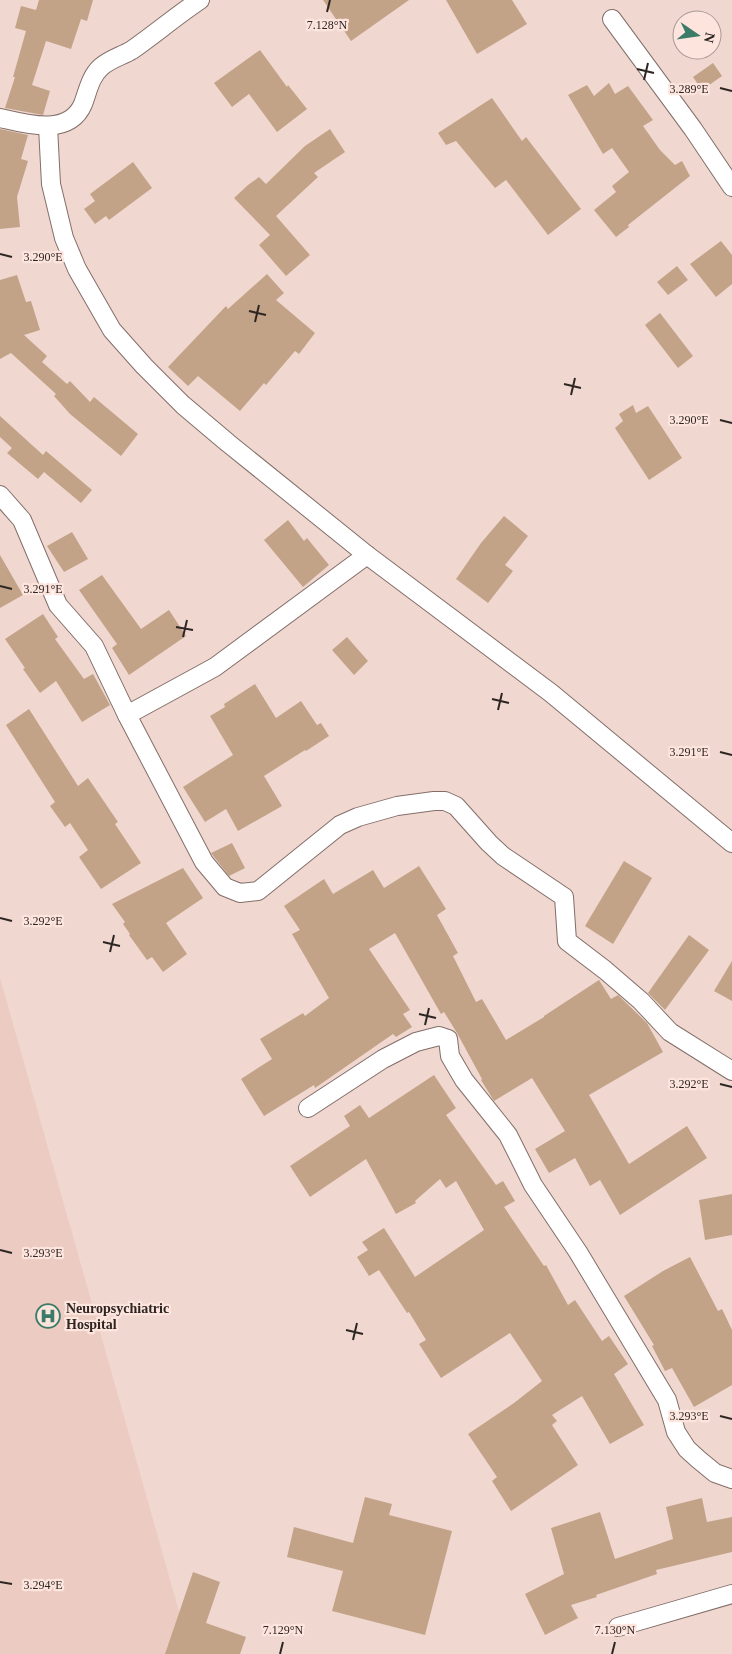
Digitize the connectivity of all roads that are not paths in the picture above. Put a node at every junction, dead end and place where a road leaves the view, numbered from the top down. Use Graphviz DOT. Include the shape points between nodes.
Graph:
graph roads {
  1 [pos="200,0"];
  2 [pos="612,19"];
  3 [pos="0,118"];
  4 [pos="48,127"];
  5 [pos="732,187"];
  6 [pos="0,495"];
  7 [pos="367,555"];
  8 [pos="128,715"];
  9 [pos="732,843"];
  10 [pos="732,1071"];
  11 [pos="308,1108"];
  12 [pos="732,1479"];
  13 [pos="732,1594"];
  14 [pos="618,1627"];
  1 -- 4 [label="street" via="130,51 101,67 78,112 66,122"];
  2 -- 5 [label="street"];
  3 -- 4 [label="street"];
  4 -- 7 [label="street" via="51,184 64,238 112,330 183,405"];
  6 -- 8 [label="street" via="22,520 58,605 94,646"];
  7 -- 8 [label="street" via="215,667"];
  7 -- 9 [label="street" via="551,693"];
  8 -- 10 [label="street" via="204,862 224,887 240,893 258,891 340,825 358,817 397,806 445,802 456,806 504,856 564,897 567,941 641,1001 670,1032"];
  11 -- 12 [label="street" via="416,1042 438,1036 448,1039 450,1056 464,1080 508,1135 533,1185 578,1252 667,1400 676,1432 698,1459 715,1473"];
  13 -- 14 [label="street"];
}
